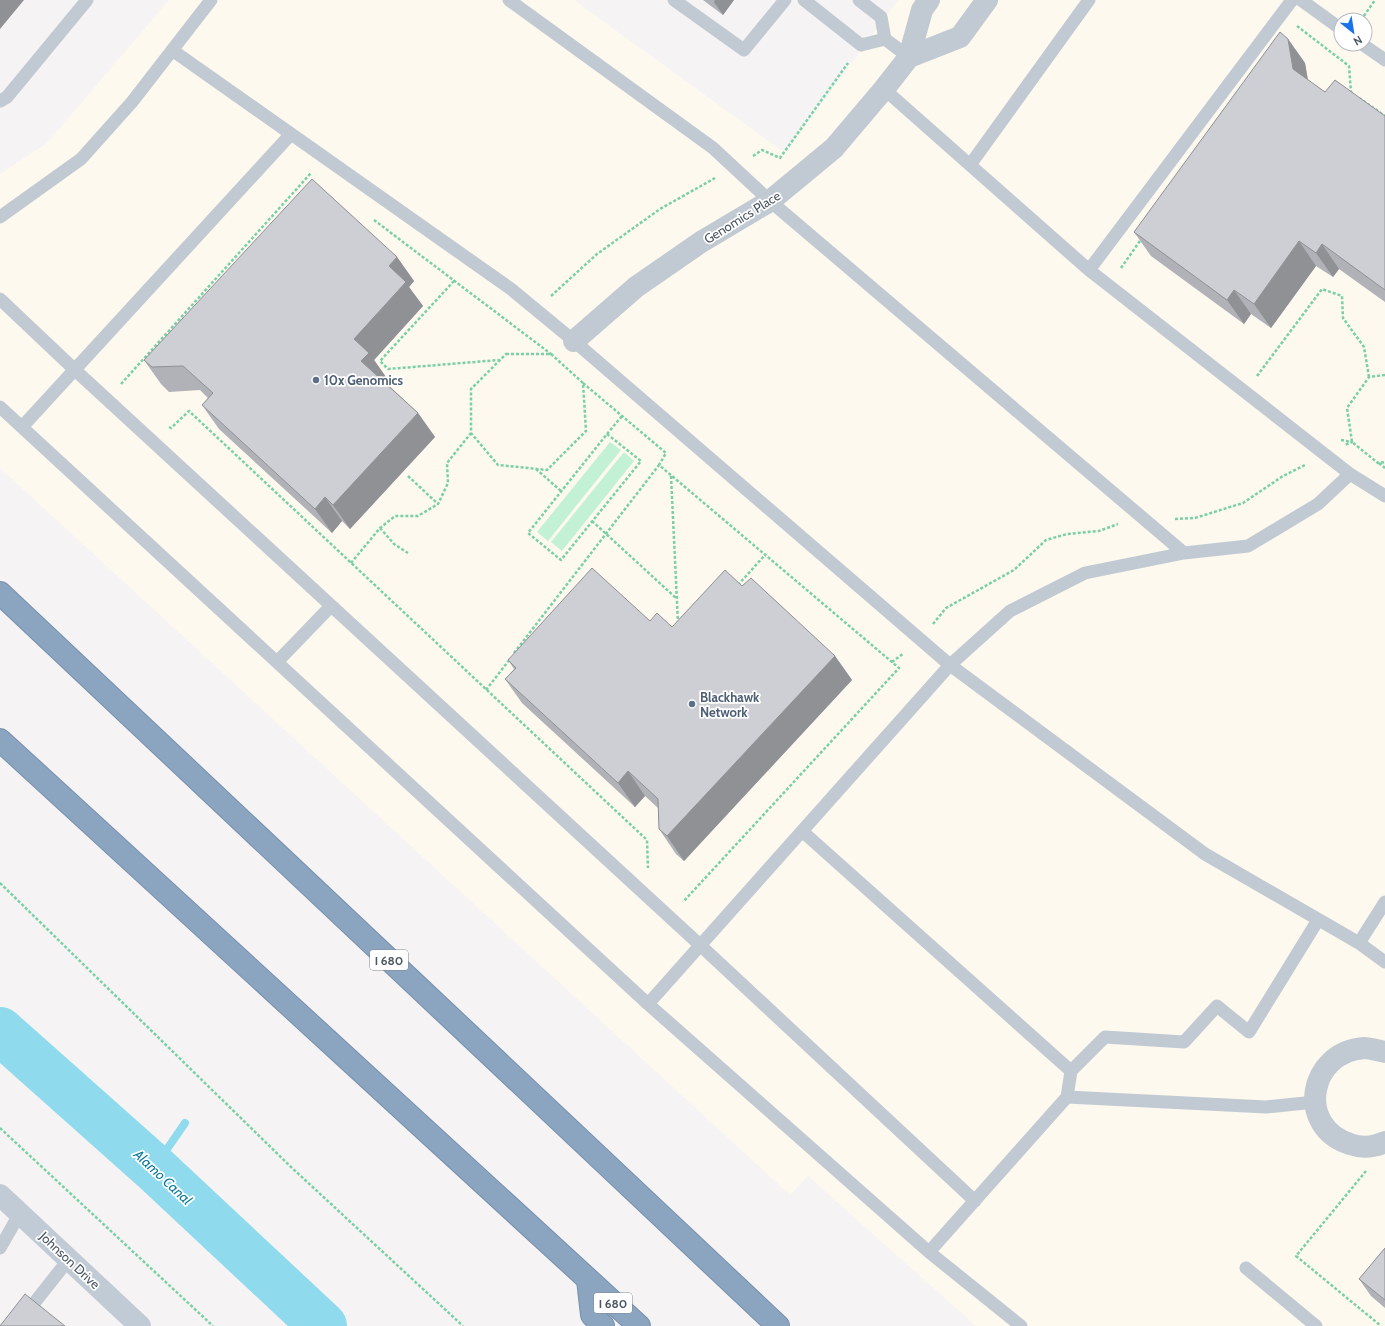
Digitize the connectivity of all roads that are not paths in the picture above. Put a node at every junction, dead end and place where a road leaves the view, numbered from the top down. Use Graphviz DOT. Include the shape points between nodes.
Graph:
graph roads {
  1 [pos="87,0"];
  2 [pos="211,0"];
  3 [pos="509,0"];
  4 [pos="674,0"];
  5 [pos="785,0"];
  6 [pos="804,0"];
  7 [pos="859,0"];
  8 [pos="929,0"];
  9 [pos="987,0"];
  10 [pos="1089,0"];
  11 [pos="1292,0"];
  12 [pos="1302,0"];
  13 [pos="1333,23"];
  14 [pos="885,39"];
  15 [pos="172,50"];
  16 [pos="1373,52"];
  17 [pos="909,57"];
  18 [pos="1385,60"];
  19 [pos="884,89"];
  20 [pos="0,101"];
  21 [pos="291,134"];
  22 [pos="970,165"];
  23 [pos="770,202"];
  24 [pos="0,217"];
  25 [pos="1089,270"];
  26 [pos="0,299"];
  27 [pos="574,341"];
  28 [pos="75,370"];
  29 [pos="0,407"];
  30 [pos="22,427"];
  31 [pos="1350,474"];
  32 [pos="1385,496"];
  33 [pos="1184,553"];
  34 [pos="0,594"];
  35 [pos="331,606"];
  36 [pos="277,662"];
  37 [pos="950,665"];
  38 [pos="0,740"];
  39 [pos="802,831"];
  40 [pos="1385,902"];
  41 [pos="1318,920"];
  42 [pos="1359,943"];
  43 [pos="700,945"];
  44 [pos="1385,962"];
  45 [pos="648,1004"];
  46 [pos="1385,1052"];
  47 [pos="1071,1071"];
  48 [pos="1067,1097"];
  49 [pos="1315,1102"];
  50 [pos="1385,1142"];
  51 [pos="0,1194"];
  52 [pos="975,1201"];
  53 [pos="20,1213"];
  54 [pos="0,1248"];
  55 [pos="929,1252"];
  56 [pos="69,1259"];
  57 [pos="1246,1268"];
  58 [pos="588,1280"];
  59 [pos="16,1326"];
  60 [pos="140,1326"];
  61 [pos="603,1326"];
  62 [pos="638,1326"];
  63 [pos="778,1326"];
  64 [pos="1021,1326"];
  65 [pos="1316,1326"];
  1 -- 20 [label="lane" via="7,97"];
  2 -- 15 [label="lane"];
  3 -- 23 [label="lane" via="713,148"];
  4 -- 5 [label="lane" via="744,50"];
  6 -- 14 [label="lane" via="861,45"];
  7 -- 14 [label="lane" via="881,17"];
  8 -- 17 [label="street, Genomics Place" via="922,10"];
  9 -- 17 [label="street" via="960,37"];
  10 -- 22 [label="lane"];
  11 -- 25 [label="lane"];
  12 -- 13 [label="lane"];
  14 -- 17 [label="lane"];
  15 -- 21 [label="lane"];
  15 -- 24 [label="lane" via="132,102 81,158"];
  16 -- 18 [label="lane"];
  17 -- 19 [label="street, Genomics Place"];
  19 -- 22 [label="lane"];
  19 -- 23 [label="street, Genomics Place" via="834,148"];
  21 -- 27 [label="lane" via="511,288"];
  21 -- 28 [label="lane"];
  22 -- 25 [label="lane"];
  23 -- 27 [label="street, Genomics Place" via="701,242 636,287"];
  23 -- 33 [label="lane"];
  25 -- 31 [label="lane"];
  26 -- 28 [label="lane"];
  27 -- 37 [label="lane"];
  28 -- 30 [label="lane"];
  28 -- 35 [label="lane"];
  29 -- 30 [label="lane"];
  30 -- 36 [label="lane"];
  31 -- 32 [label="lane"];
  31 -- 33 [label="lane" via="1318,504 1248,546"];
  33 -- 37 [label="lane" via="1086,573 1010,611"];
  34 -- 63 [label="highway, I 680"];
  35 -- 36 [label="lane"];
  35 -- 43 [label="lane"];
  36 -- 45 [label="lane"];
  37 -- 39 [label="lane"];
  37 -- 41 [label="lane" via="1205,854"];
  38 -- 58 [label="highway, I 680"];
  39 -- 43 [label="lane"];
  39 -- 47 [label="lane"];
  40 -- 42 [label="lane"];
  41 -- 42 [label="lane"];
  41 -- 47 [label="lane" via="1249,1032 1217,1006 1184,1042 1105,1037"];
  42 -- 44 [label="lane"];
  43 -- 45 [label="lane"];
  43 -- 52 [label="lane"];
  45 -- 55 [label="lane"];
  46 -- 49 [label="street" via="1365,1048 1345,1052 1330,1062 1319,1077 1314,1094"];
  47 -- 48 [label="lane"];
  48 -- 49 [label="lane" via="1266,1107"];
  48 -- 52 [label="lane"];
  49 -- 50 [label="street" via="1325,1129 1339,1141 1358,1147"];
  51 -- 53 [label="street, Johnson Drive"];
  52 -- 55 [label="lane"];
  53 -- 54 [label="lane"];
  53 -- 56 [label="street, Johnson Drive"];
  55 -- 64 [label="lane"];
  56 -- 59 [label="lane"];
  56 -- 60 [label="street, Johnson Drive"];
  57 -- 65 [label="lane"];
  58 -- 61 [label="highway" via="592,1315"];
  58 -- 62 [label="highway, I 680"];
}
